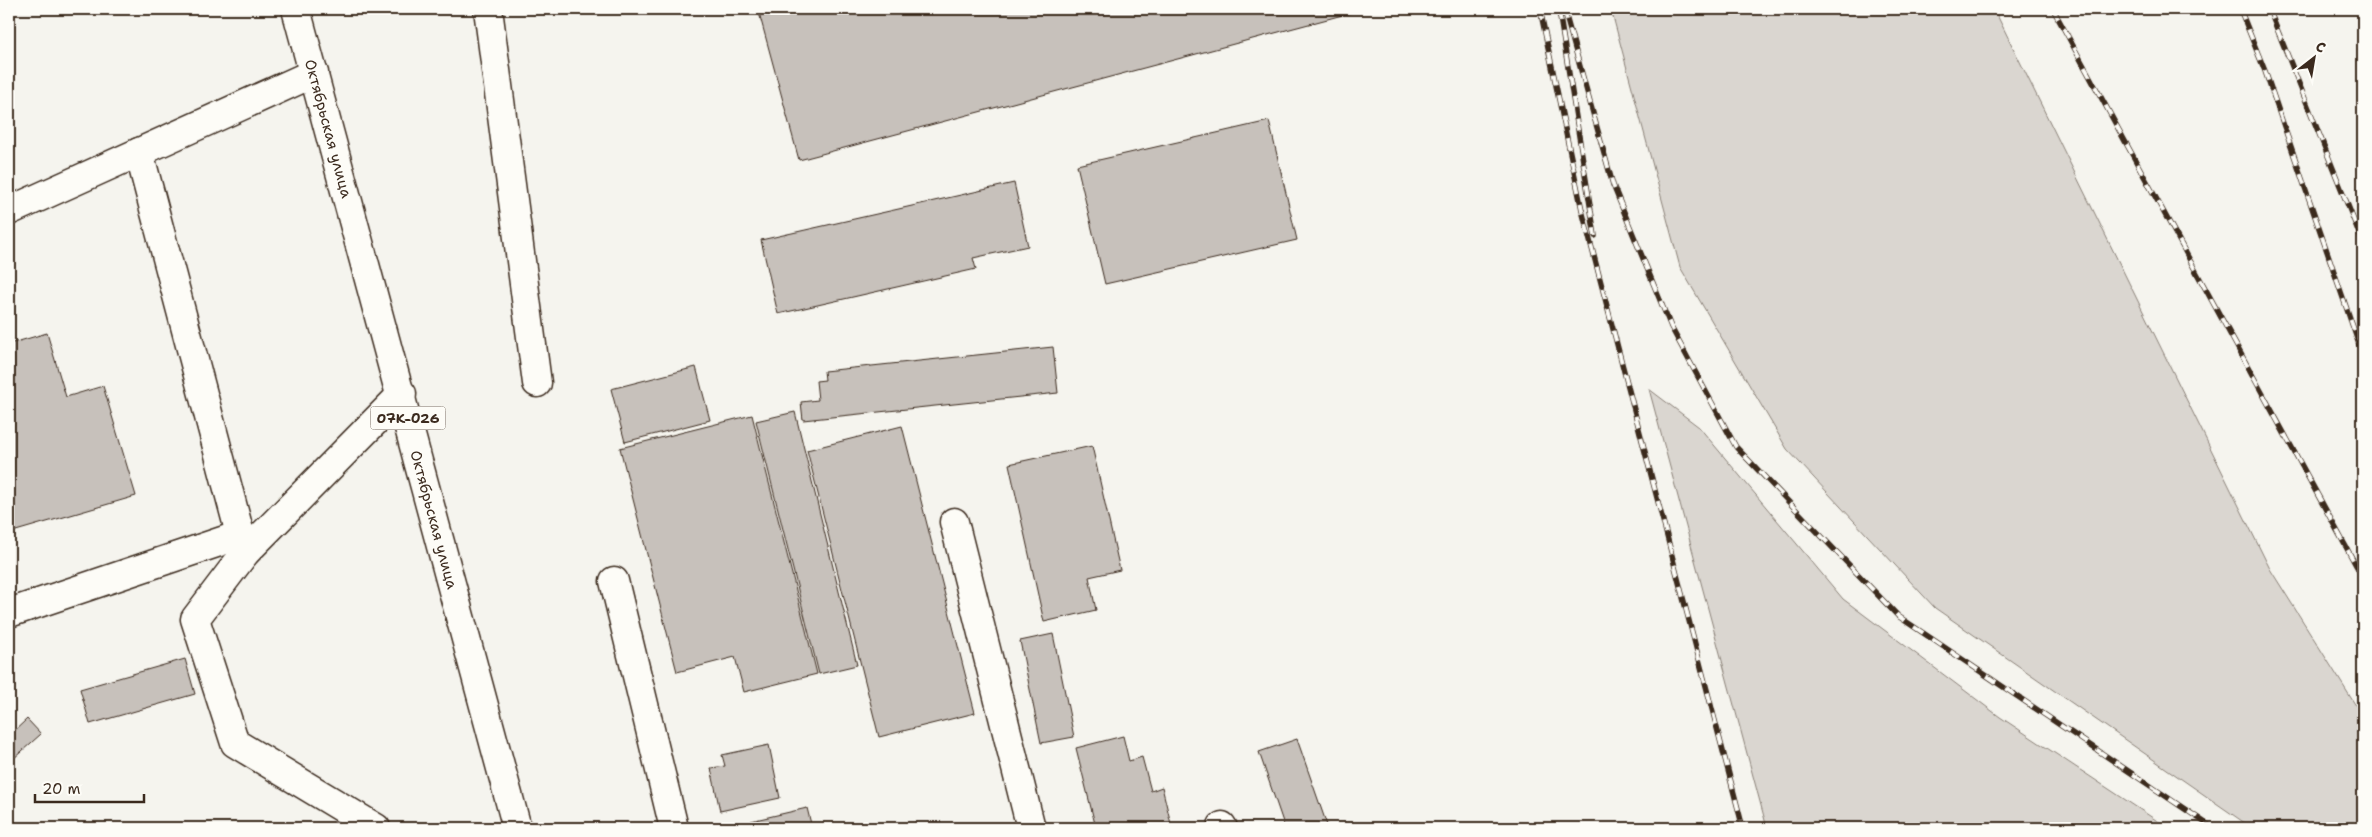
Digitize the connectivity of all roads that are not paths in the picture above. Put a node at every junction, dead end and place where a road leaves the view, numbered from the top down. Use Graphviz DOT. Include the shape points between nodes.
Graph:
graph roads {
  1 [pos="296,9"];
  2 [pos="488,9"];
  3 [pos="314,73"];
  4 [pos="139,152"];
  5 [pos="9,211"];
  6 [pos="537,383"];
  7 [pos="402,394"];
  8 [pos="954,522"];
  9 [pos="243,544"];
  10 [pos="614,582"];
  11 [pos="9,613"];
  12 [pos="376,828"];
  13 [pos="517,828"];
  14 [pos="674,828"];
  15 [pos="1031,828"];
  1 -- 3 [label="main road, Октябрьская улица / 07К-026"];
  2 -- 6 [label="main road"];
  3 -- 4 [label="main road"];
  3 -- 7 [label="main road, Октябрьская улица / 07К-026"];
  4 -- 5 [label="main road"];
  4 -- 9 [label="main road"];
  7 -- 9 [label="main road"];
  7 -- 13 [label="main road, Октябрьская улица / 07К-026"];
  8 -- 15 [label="main road"];
  9 -- 11 [label="main road"];
  9 -- 12 [label="main road" via="195,620 235,743"];
  10 -- 14 [label="main road"];
}
